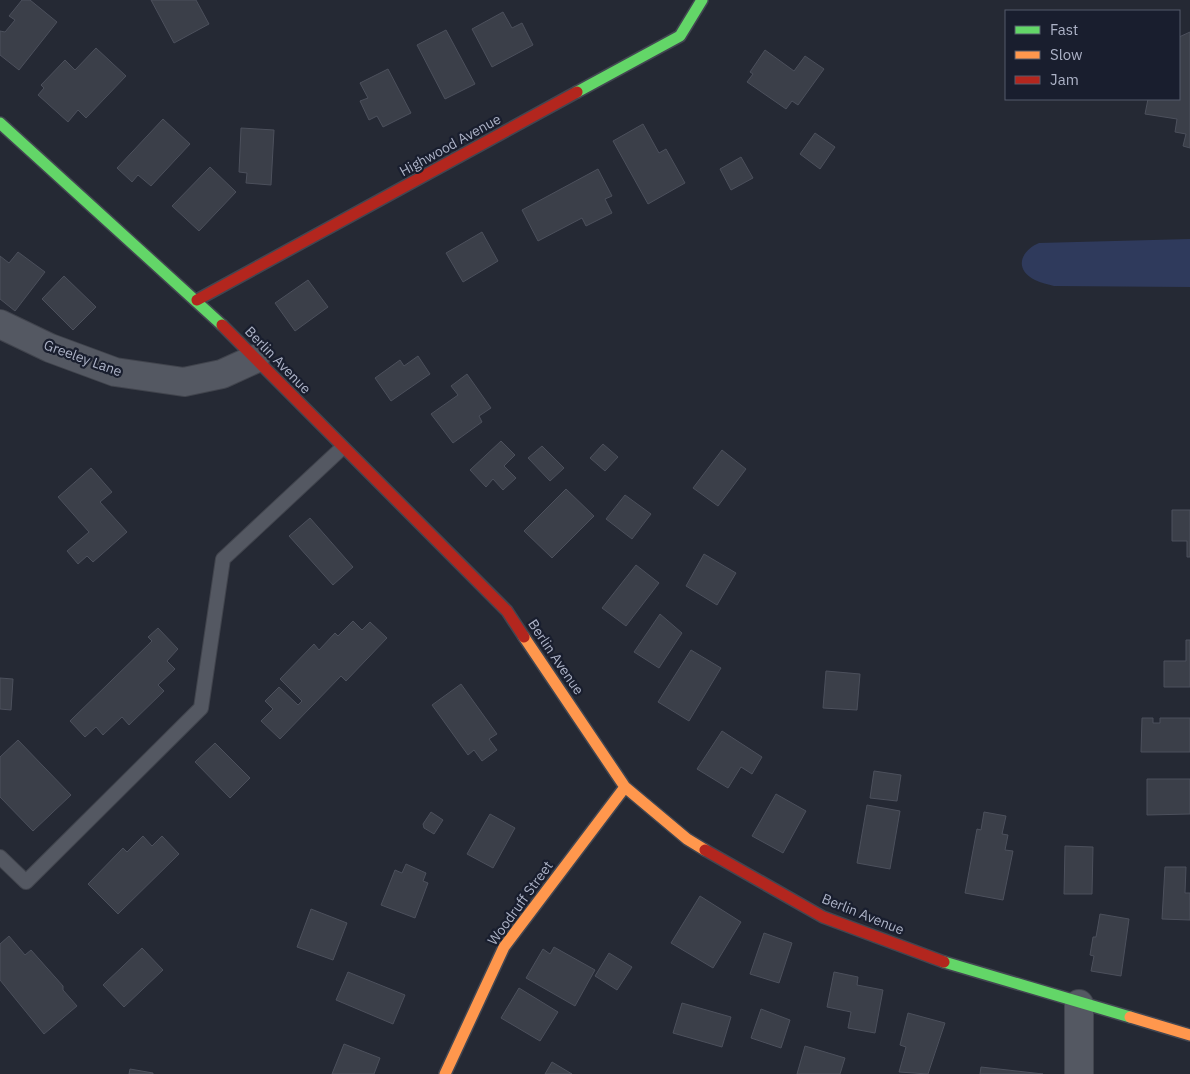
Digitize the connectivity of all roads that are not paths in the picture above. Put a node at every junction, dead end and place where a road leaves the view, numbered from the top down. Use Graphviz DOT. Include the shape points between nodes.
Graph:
graph roads {
  1 [pos="702,0"];
  2 [pos="0,122"];
  3 [pos="197,300"];
  4 [pos="0,324"];
  5 [pos="255,359"];
  6 [pos="342,448"];
  7 [pos="625,788"];
  8 [pos="0,857"];
  9 [pos="1079,1004"];
  10 [pos="1190,1035"];
  11 [pos="445,1074"];
  12 [pos="1079,1074"];
  1 -- 3 [label="street, Highwood Avenue" via="680,36"];
  2 -- 3 [label="street, Berlin Avenue"];
  3 -- 5 [label="street, Berlin Avenue"];
  4 -- 5 [label="street, Greeley Lane" via="50,348 115,372 174,381 222,374"];
  5 -- 6 [label="street, Berlin Avenue"];
  6 -- 7 [label="street, Berlin Avenue" via="507,611"];
  6 -- 8 [label="lane" via="223,559 201,708 26,882"];
  7 -- 9 [label="street, Berlin Avenue" via="687,838 824,917 953,965"];
  7 -- 11 [label="street, Woodruff Street" via="504,947"];
  9 -- 10 [label="street, Berlin Avenue"];
  9 -- 12 [label="street"];
}
